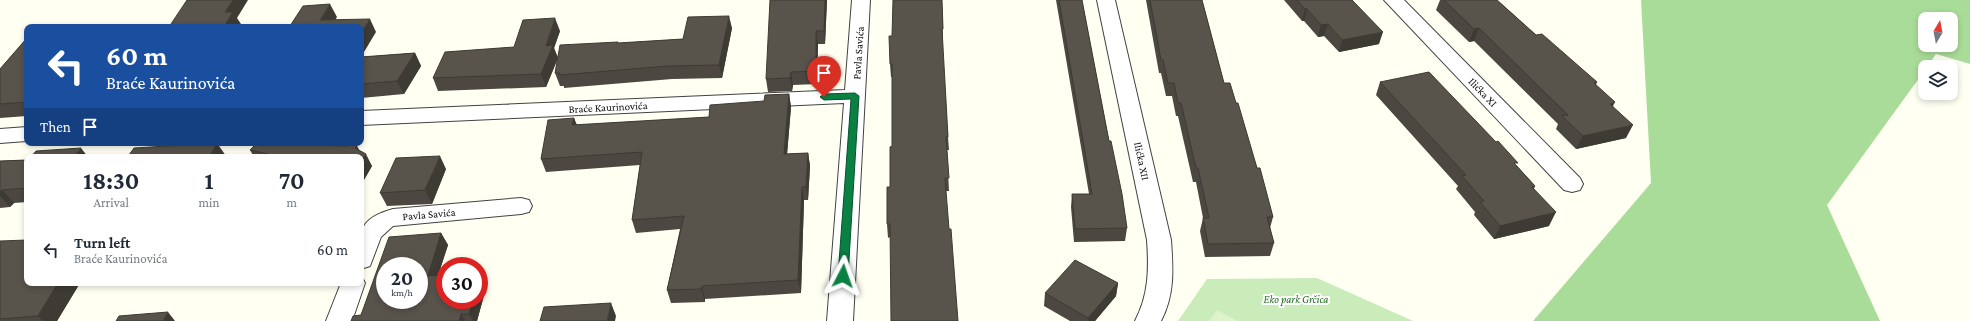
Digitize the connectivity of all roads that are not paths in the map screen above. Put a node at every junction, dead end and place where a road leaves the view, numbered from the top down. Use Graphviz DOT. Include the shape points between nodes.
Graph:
graph roads {
  1 [pos="861,0"];
  2 [pos="1106,0"];
  3 [pos="1393,0"];
  4 [pos="855,96"];
  5 [pos="364,118"];
  6 [pos="24,134"];
  7 [pos="0,136"];
  8 [pos="1572,184"];
  9 [pos="521,206"];
  10 [pos="364,251"];
  11 [pos="352,286"];
  12 [pos="339,321"];
  13 [pos="840,321"];
  14 [pos="1148,321"];
  1 -- 4 [label="street, Pavla Savića"];
  2 -- 14 [label="street, Ilićka XII" via="1159,240 1161,279 1153,314"];
  3 -- 8 [label="street, Ilićka XI"];
  4 -- 5 [label="street, Braće Kaurinovića"];
  4 -- 13 [label="street, Pavla Savića"];
  6 -- 7 [label="street"];
  9 -- 10 [label="street, Pavla Savića" via="393,217 378,224 370,233"];
  11 -- 12 [label="street"];
}
